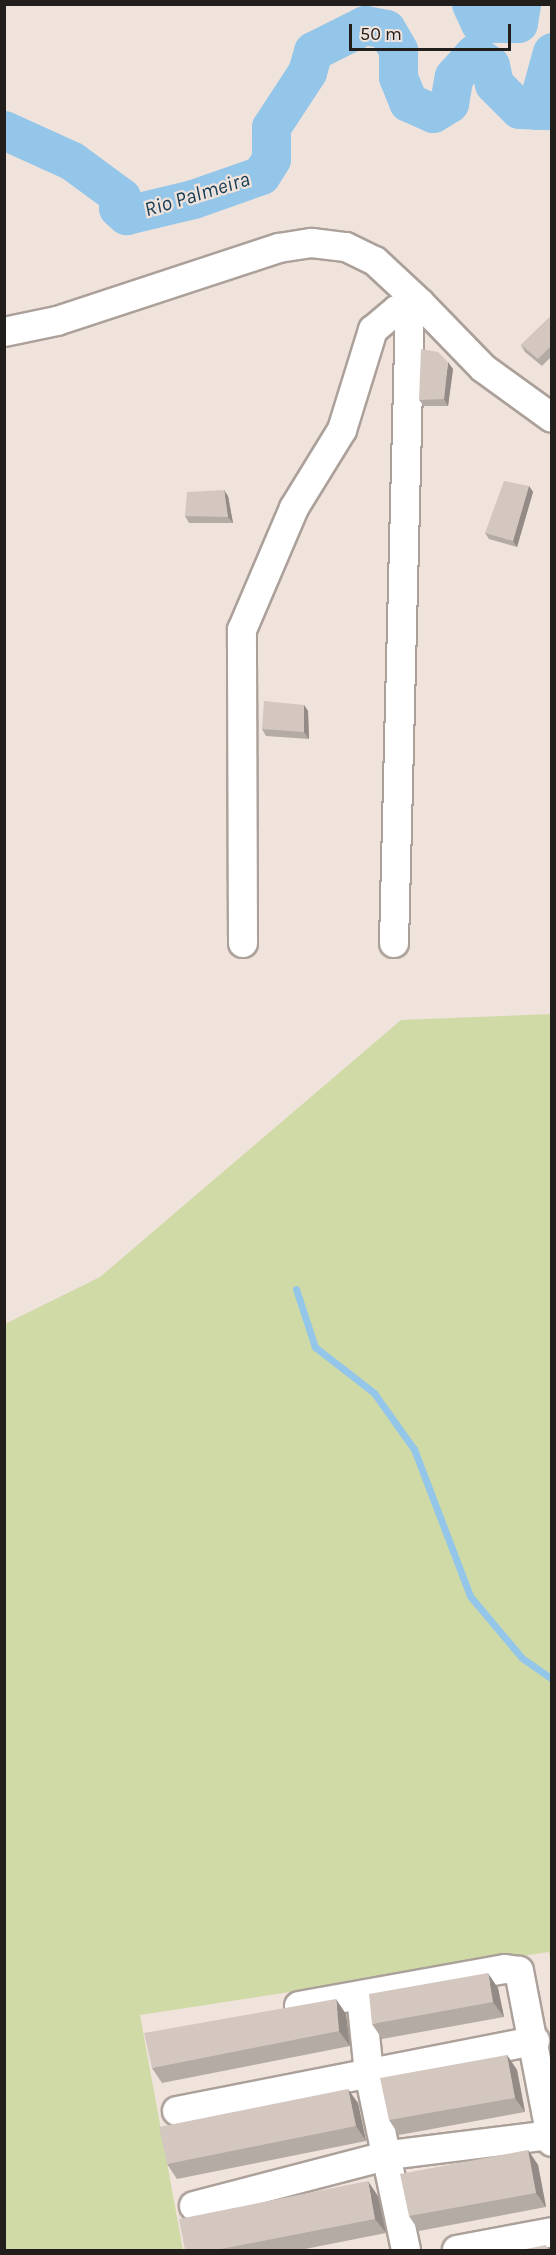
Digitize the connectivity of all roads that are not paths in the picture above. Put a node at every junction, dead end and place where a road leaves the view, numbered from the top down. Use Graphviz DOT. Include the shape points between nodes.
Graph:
graph roads {
  1 [pos="415,304"];
  2 [pos="4,332"];
  3 [pos="552,418"];
  4 [pos="243,943"];
  5 [pos="394,943"];
  6 [pos="361,1996"];
  7 [pos="268,2011"];
  8 [pos="535,2042"];
  9 [pos="369,2073"];
  10 [pos="177,2110"];
  11 [pos="551,2138"];
  12 [pos="390,2155"];
  13 [pos="194,2206"];
  14 [pos="552,2232"];
  15 [pos="406,2250"];
  16 [pos="457,2250"];
  1 -- 2 [label="street" via="375,261 346,248 312,243 279,248 57,321"];
  1 -- 3 [label="street" via="483,368"];
  1 -- 4 [label="street" via="382,319 373,330 342,430 294,508 242,630"];
  1 -- 5 [label="street"];
  6 -- 7 [label="street"];
  6 -- 8 [label="street" via="514,1968 523,1977"];
  6 -- 9 [label="street"];
  8 -- 9 [label="street"];
  8 -- 11 [label="street"];
  9 -- 10 [label="street"];
  9 -- 12 [label="street"];
  11 -- 12 [label="street"];
  12 -- 13 [label="street"];
  12 -- 15 [label="street"];
  14 -- 16 [label="street"];
}
